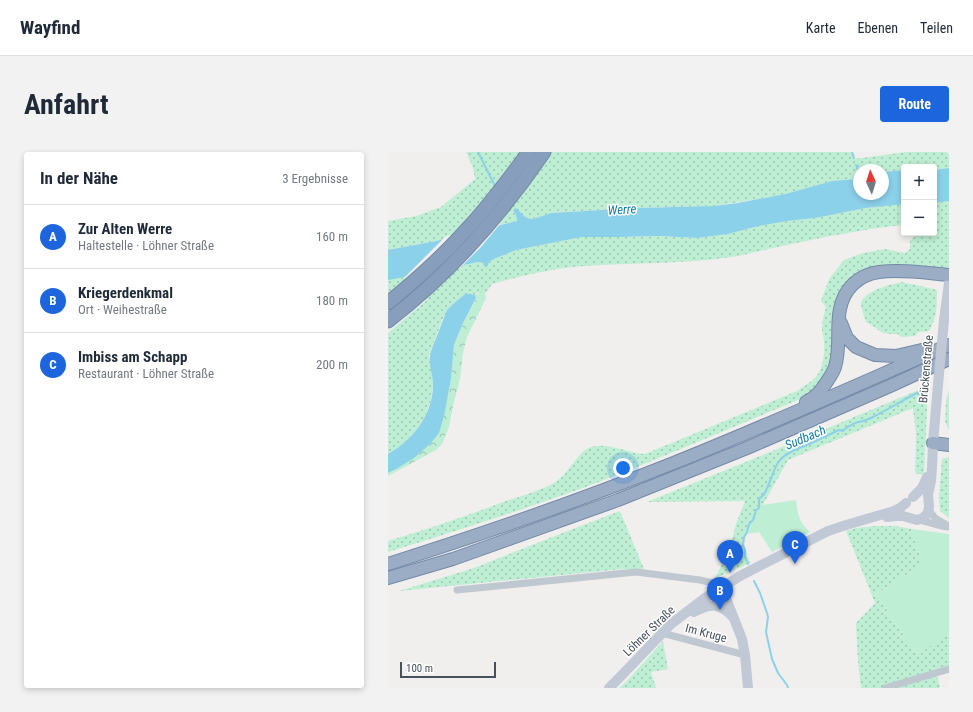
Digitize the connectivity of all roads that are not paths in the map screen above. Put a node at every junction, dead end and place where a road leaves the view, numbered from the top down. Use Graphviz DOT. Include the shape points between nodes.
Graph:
graph roads {
  1 [pos="529,152"];
  2 [pos="544,152"];
  3 [pos="949,275"];
  4 [pos="949,283"];
  5 [pos="388,303"];
  6 [pos="399,312"];
  7 [pos="839,316"];
  8 [pos="388,321"];
  9 [pos="388,328"];
  10 [pos="949,344"];
  11 [pos="949,359"];
  12 [pos="949,365"];
  13 [pos="890,386"];
  14 [pos="768,424"];
  15 [pos="933,443"];
  16 [pos="949,445"];
  17 [pos="932,457"];
  18 [pos="910,500"];
  19 [pos="928,507"];
  20 [pos="915,519"];
  21 [pos="860,521"];
  22 [pos="949,526"];
  23 [pos="388,564"];
  24 [pos="388,578"];
  25 [pos="721,588"];
  26 [pos="457,590"];
  27 [pos="735,620"];
  28 [pos="671,624"];
  29 [pos="662,633"];
  30 [pos="745,655"];
  31 [pos="949,669"];
  32 [pos="609,688"];
  33 [pos="748,688"];
  34 [pos="885,688"];
  1 -- 5 [label="highway" via="467,229"];
  2 -- 6 [label="highway" via="474,241 430,286"];
  3 -- 7 [label="highway" via="898,271 878,272 865,276 854,282 847,290"];
  4 -- 15 [label="main road, Brückenstraße, bridge"];
  6 -- 8 [label="highway"];
  6 -- 9 [label="highway" via="397,322"];
  7 -- 10 [label="highway" via="847,338 856,347 875,355 896,356"];
  7 -- 14 [label="highway" via="835,368 821,391 812,399 782,413"];
  10 -- 14 [label="highway"];
  11 -- 13 [label="highway"];
  12 -- 13 [label="highway" via="904,384"];
  13 -- 24 [label="highway" via="618,500"];
  14 -- 23 [label="highway" via="599,492"];
  15 -- 16 [label="highway"];
  15 -- 17 [label="main road, Brückenstraße"];
  17 -- 18 [label="main road, Brückenstraße" via="922,488"];
  17 -- 19 [label="main road, Brückenstraße"];
  18 -- 19 [label="main road" via="920,497 926,500"];
  18 -- 20 [label="main road" via="905,510 908,516"];
  18 -- 21 [label="main road, Löhner Straße" via="894,512"];
  19 -- 20 [label="main road" via="926,516"];
  19 -- 22 [label="street, Löhner Straße" via="935,518"];
  20 -- 21 [label="main road, Löhner Straße" via="896,516"];
  20 -- 22 [label="street, Löhner Straße"];
  21 -- 25 [label="main road, Löhner Straße" via="828,531"];
  25 -- 26 [label="street" via="700,580 636,572"];
  25 -- 27 [label="main road"];
  25 -- 28 [label="main road, Löhner Straße"];
  27 -- 28 [label="main road" via="722,608 711,606"];
  27 -- 30 [label="main road"];
  28 -- 29 [label="main road, Löhner Straße"];
  29 -- 30 [label="street, Im Kruge"];
  29 -- 32 [label="main road, Löhner Straße"];
  30 -- 33 [label="main road"];
  31 -- 34 [label="street"];
}
